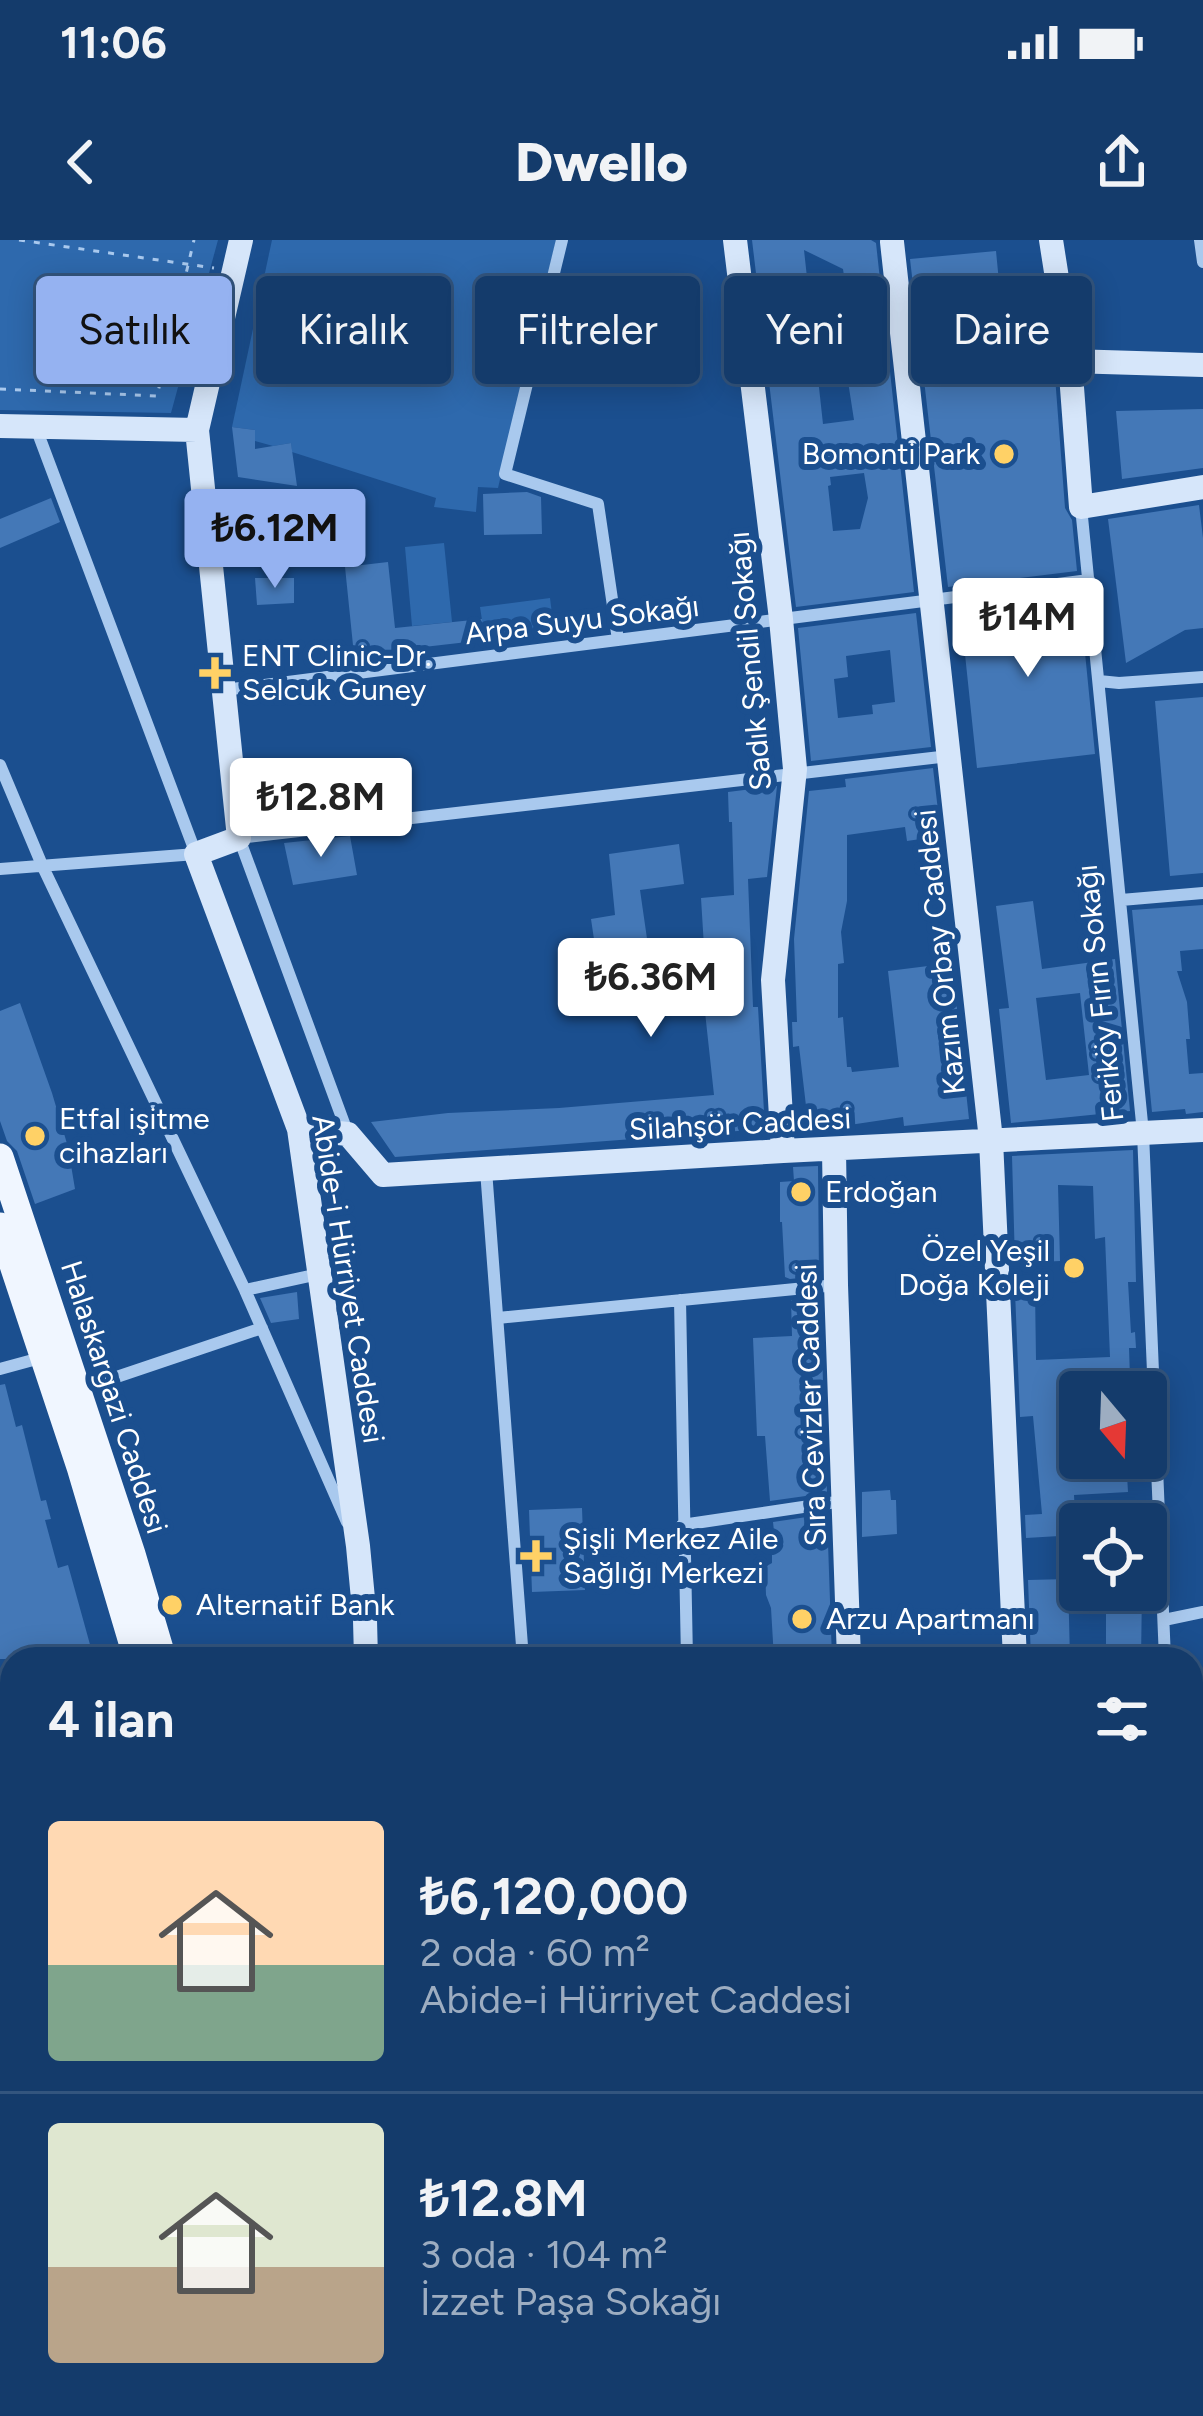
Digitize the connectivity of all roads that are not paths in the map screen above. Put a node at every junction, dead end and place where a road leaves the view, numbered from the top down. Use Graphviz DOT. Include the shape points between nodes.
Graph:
graph roads {
  1 [pos="241,240"];
  2 [pos="562,240"];
  3 [pos="735,240"];
  4 [pos="1051,240"];
  5 [pos="1200,240"];
  6 [pos="897,241"];
  7 [pos="1203,262"];
  8 [pos="1057,276"];
  9 [pos="1092,362"];
  10 [pos="1203,365"];
  11 [pos="1072,384"];
  12 [pos="0,426"];
  13 [pos="36,427"];
  14 [pos="197,430"];
  15 [pos="1203,487"];
  16 [pos="1081,507"];
  17 [pos="1088,580"];
  18 [pos="932,600"];
  19 [pos="781,619"];
  20 [pos="618,640"];
  21 [pos="1203,677"];
  22 [pos="1099,681"];
  23 [pos="224,691"];
  24 [pos="950,756"];
  25 [pos="0,765"];
  26 [pos="795,774"];
  27 [pos="239,838"];
  28 [pos="196,854"];
  29 [pos="42,865"];
  30 [pos="0,869"];
  31 [pos="1203,893"];
  32 [pos="1120,900"];
  33 [pos="299,1130"];
  34 [pos="1203,1130"];
  35 [pos="1144,1133"];
  36 [pos="348,1134"];
  37 [pos="991,1140"];
  38 [pos="834,1148"];
  39 [pos="783,1151"];
  40 [pos="0,1157"];
  41 [pos="486,1170"];
  42 [pos="0,1226"];
  43 [pos="320,1274"];
  44 [pos="836,1285"];
  45 [pos="244,1291"];
  46 [pos="680,1300"];
  47 [pos="498,1318"];
  48 [pos="262,1328"];
  49 [pos="44,1357"];
  50 [pos="0,1369"];
  51 [pos="78,1390"];
  52 [pos="844,1501"];
  53 [pos="682,1525"];
  54 [pos="358,1546"];
  55 [pos="1203,1612"];
  56 [pos="1164,1620"];
  57 [pos="134,1647"];
  58 [pos="159,1647"];
  59 [pos="366,1647"];
  60 [pos="522,1647"];
  61 [pos="687,1647"];
  62 [pos="850,1647"];
  63 [pos="1014,1647"];
  64 [pos="1165,1647"];
  1 -- 14 [label="street"];
  2 -- 20 [label="street" via="505,474 598,504"];
  3 -- 19 [label="street, Sadık Şendil Sokağı"];
  4 -- 8 [label="street, Feriköy Fırın Sokağı"];
  5 -- 7 [label="street"];
  6 -- 18 [label="street, Kazım Orbay Caddesi"];
  9 -- 10 [label="street"];
  11 -- 16 [label="street, Feriköy Fırın Sokağı"];
  12 -- 13 [label="street"];
  13 -- 14 [label="street"];
  13 -- 28 [label="street"];
  14 -- 23 [label="street"];
  15 -- 16 [label="street"];
  16 -- 17 [label="street, Feriköy Fırın Sokağı"];
  17 -- 18 [label="street, Arpa Suyu Sokağı"];
  17 -- 22 [label="street, Feriköy Fırın Sokağı"];
  18 -- 19 [label="street, Arpa Suyu Sokağı"];
  18 -- 24 [label="street, Kazım Orbay Caddesi"];
  19 -- 20 [label="street, Arpa Suyu Sokağı"];
  19 -- 26 [label="street, Sadık Şendil Sokağı"];
  20 -- 23 [label="street, Arpa Suyu Sokağı"];
  21 -- 22 [label="street"];
  22 -- 32 [label="street, Feriköy Fırın Sokağı"];
  23 -- 27 [label="street"];
  24 -- 26 [label="street"];
  24 -- 37 [label="street, Kazım Orbay Caddesi"];
  25 -- 29 [label="street"];
  26 -- 27 [label="street"];
  26 -- 39 [label="street, Sadık Şendil Sokağı" via="773,980"];
  27 -- 28 [label="street"];
  27 -- 36 [label="street"];
  28 -- 29 [label="street"];
  28 -- 33 [label="street, Abide-i Hürriyet Caddesi"];
  29 -- 30 [label="street"];
  29 -- 45 [label="street"];
  31 -- 32 [label="street"];
  32 -- 35 [label="street, Feriköy Fırın Sokağı"];
  33 -- 36 [label="street"];
  33 -- 43 [label="street, Abide-i Hürriyet Caddesi"];
  34 -- 35 [label="street, Silahşör Caddesi"];
  35 -- 37 [label="street, Silahşör Caddesi"];
  35 -- 56 [label="street, Feriköy Fırın Sokağı"];
  36 -- 41 [label="street, Silahşör Caddesi" via="382,1175"];
  37 -- 38 [label="street, Silahşör Caddesi"];
  37 -- 63 [label="street, Kazım Orbay Caddesi"];
  38 -- 39 [label="street, Silahşör Caddesi"];
  38 -- 44 [label="street, Sıra Cevizler Caddesi"];
  39 -- 41 [label="street, Silahşör Caddesi"];
  40 -- 51 [label="main road, Halaskargazi Caddesi"];
  41 -- 47 [label="street"];
  42 -- 49 [label="main road, Halaskargazi Caddesi"];
  43 -- 45 [label="street"];
  43 -- 54 [label="street, Abide-i Hürriyet Caddesi"];
  44 -- 46 [label="street"];
  44 -- 52 [label="street, Sıra Cevizler Caddesi"];
  45 -- 48 [label="street"];
  46 -- 47 [label="street"];
  46 -- 53 [label="street"];
  47 -- 60 [label="street"];
  48 -- 51 [label="street"];
  48 -- 54 [label="street"];
  49 -- 50 [label="street"];
  49 -- 57 [label="main road, Halaskargazi Caddesi"];
  51 -- 58 [label="main road, Halaskargazi Caddesi"];
  52 -- 53 [label="street"];
  52 -- 62 [label="street, Sıra Cevizler Caddesi"];
  53 -- 61 [label="street"];
  54 -- 59 [label="street, Abide-i Hürriyet Caddesi"];
  55 -- 56 [label="street"];
  56 -- 64 [label="street, Feriköy Fırın Sokağı"];
}
